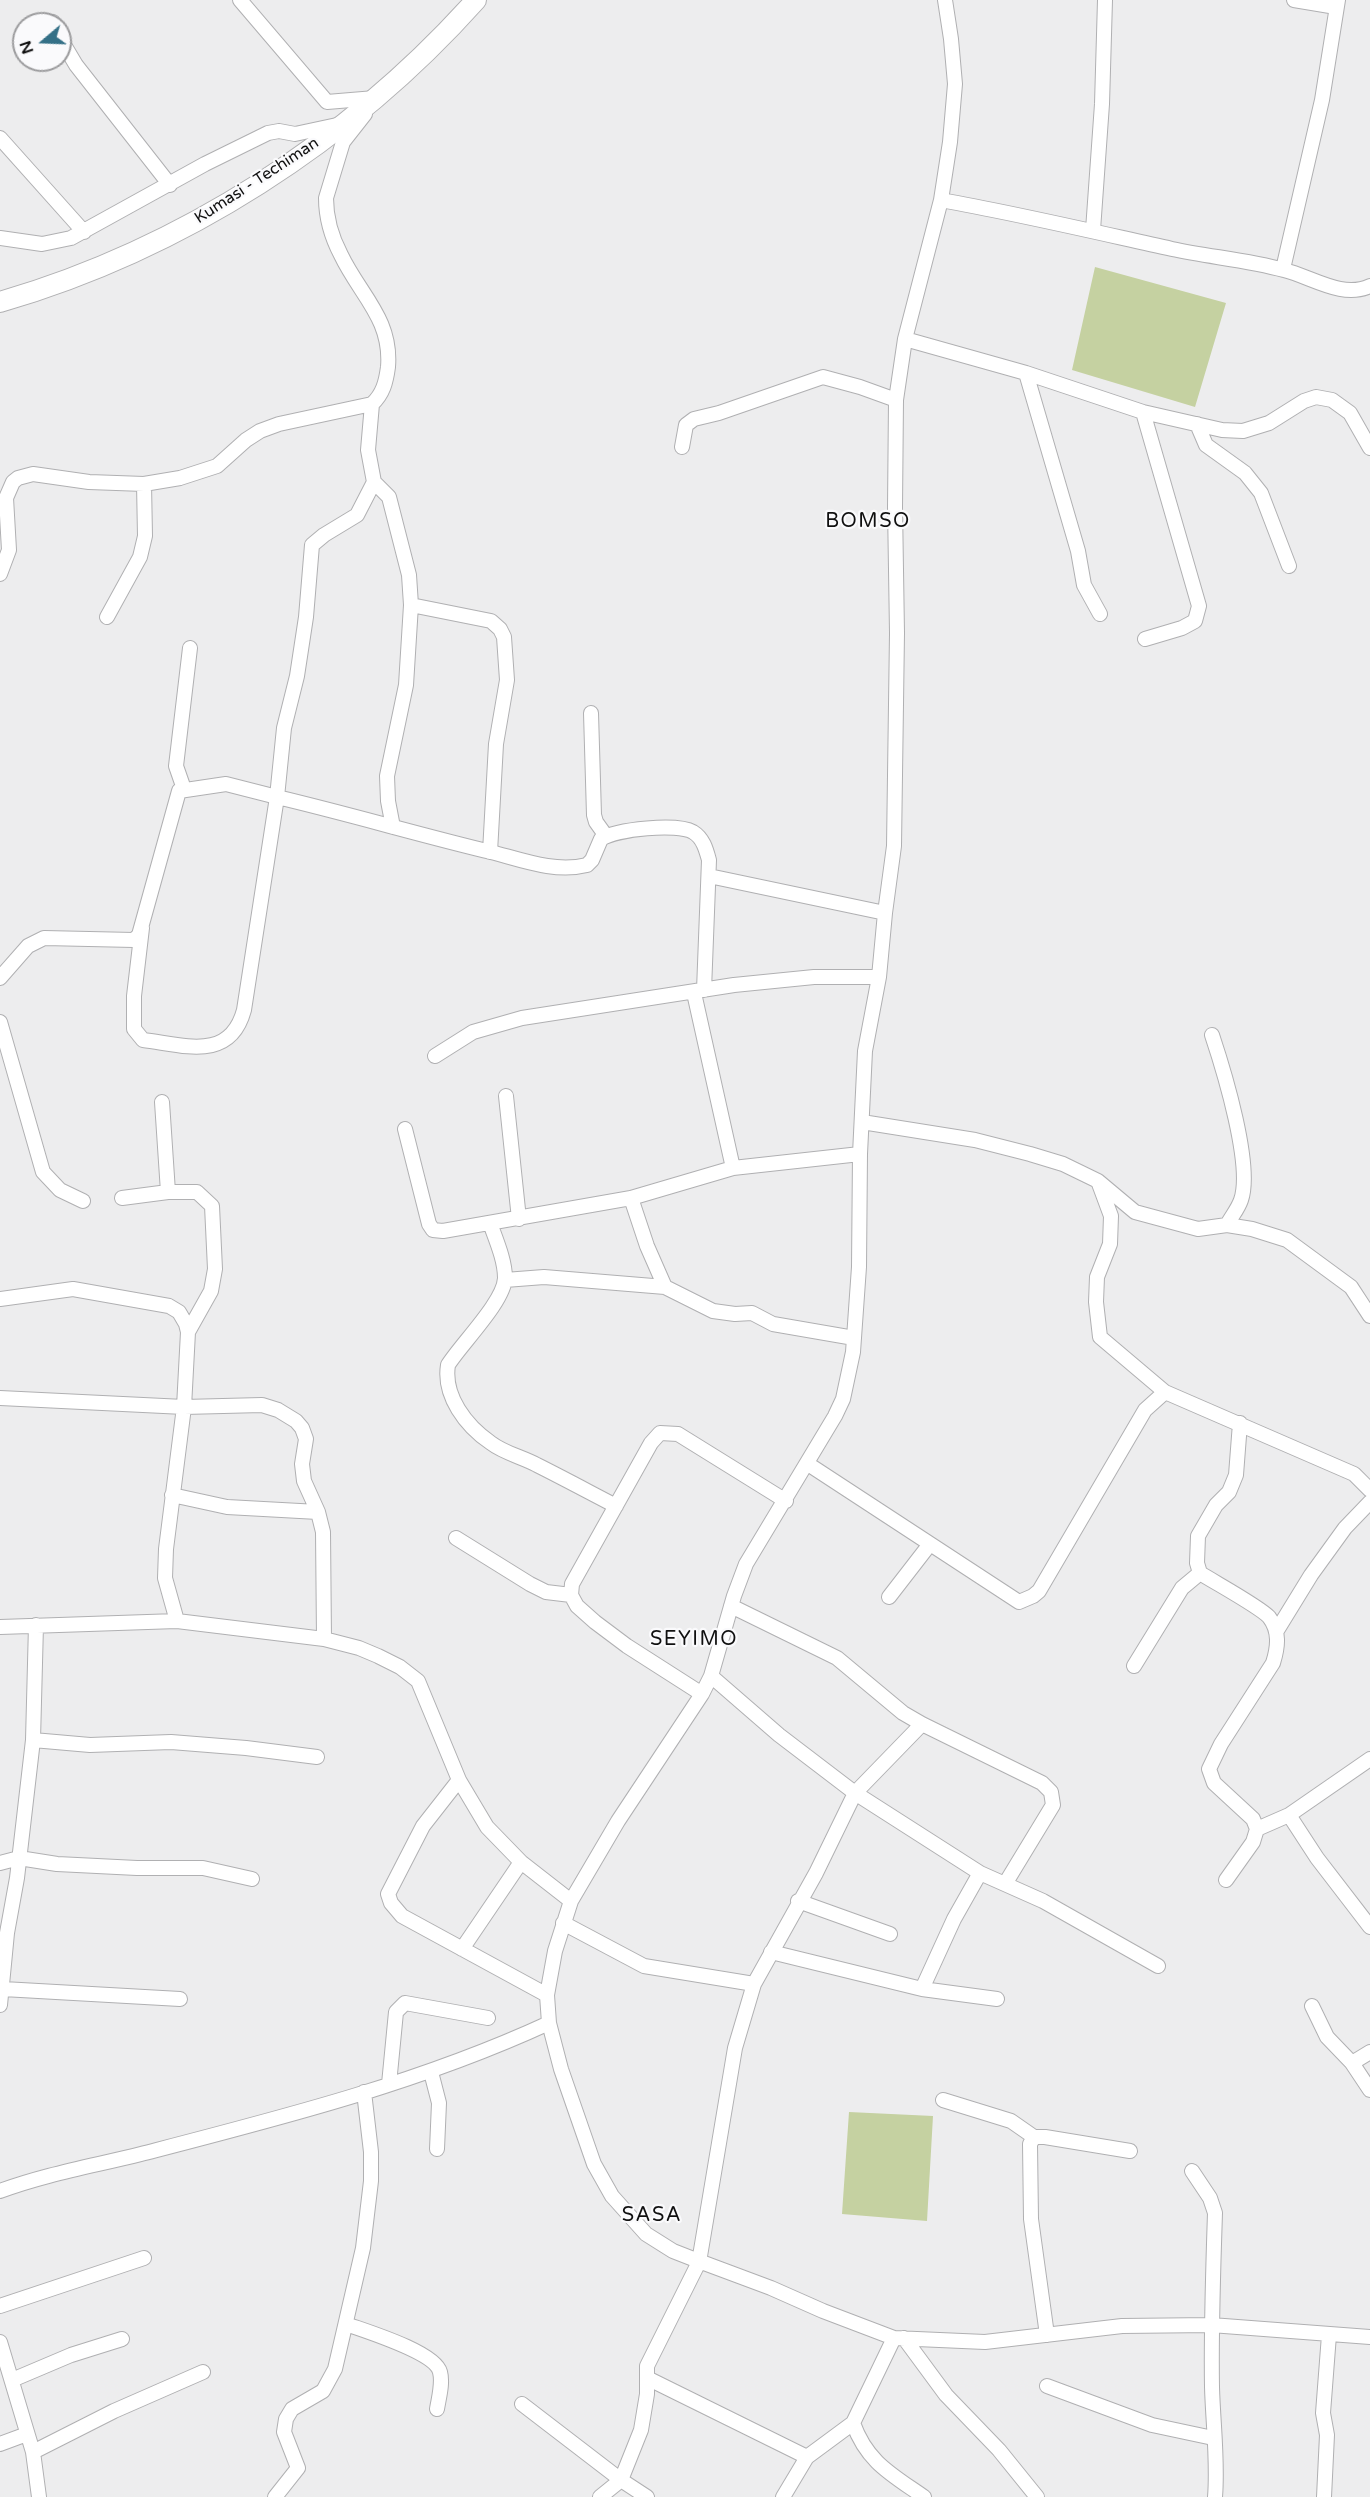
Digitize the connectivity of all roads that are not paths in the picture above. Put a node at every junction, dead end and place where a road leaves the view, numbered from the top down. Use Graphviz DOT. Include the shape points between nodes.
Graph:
graph roads {
  1 [pos="240,0"];
  2 [pos="476,0"];
  3 [pos="945,0"];
  4 [pos="1106,0"];
  5 [pos="1294,0"];
  6 [pos="1337,4"];
  7 [pos="72,58"];
  8 [pos="380,92"];
  9 [pos="343,124"];
  10 [pos="0,138"];
  11 [pos="170,185"];
  12 [pos="941,200"];
  13 [pos="1093,230"];
  14 [pos="84,232"];
  15 [pos="0,238"];
  16 [pos="1283,269"];
  17 [pos="1370,286"];
  18 [pos="0,302"];
  19 [pos="905,339"];
  20 [pos="1026,373"];
  21 [pos="896,400"];
  22 [pos="372,404"];
  23 [pos="1143,412"];
  24 [pos="1197,424"];
  25 [pos="682,447"];
  26 [pos="1370,447"];
  27 [pos="374,483"];
  28 [pos="144,484"];
  29 [pos="1289,566"];
  30 [pos="0,574"];
  31 [pos="411,605"];
  32 [pos="1100,614"];
  33 [pos="107,617"];
  34 [pos="1145,639"];
  35 [pos="190,648"];
  36 [pos="591,713"];
  37 [pos="184,789"];
  38 [pos="277,797"];
  39 [pos="393,827"];
  40 [pos="606,836"];
  41 [pos="490,852"];
  42 [pos="709,876"];
  43 [pos="885,913"];
  44 [pos="142,928"];
  45 [pos="879,977"];
  46 [pos="0,978"];
  47 [pos="699,991"];
  48 [pos="0,1022"];
  49 [pos="1212,1035"];
  50 [pos="435,1056"];
  51 [pos="506,1096"];
  52 [pos="162,1102"];
  53 [pos="862,1122"];
  54 [pos="405,1129"];
  55 [pos="860,1154"];
  56 [pos="734,1168"];
  57 [pos="1098,1181"];
  58 [pos="168,1192"];
  59 [pos="122,1198"];
  60 [pos="632,1198"];
  61 [pos="83,1201"];
  62 [pos="519,1219"];
  63 [pos="490,1223"];
  64 [pos="1227,1225"];
  65 [pos="505,1280"];
  66 [pos="665,1287"];
  67 [pos="0,1299"];
  68 [pos="1370,1316"];
  69 [pos="188,1332"];
  70 [pos="854,1338"];
  71 [pos="1165,1392"];
  72 [pos="0,1398"];
  73 [pos="184,1407"];
  74 [pos="1240,1423"];
  75 [pos="808,1464"];
  76 [pos="1370,1490"];
  77 [pos="172,1495"];
  78 [pos="786,1501"];
  79 [pos="1370,1502"];
  80 [pos="616,1506"];
  81 [pos="318,1512"];
  82 [pos="456,1538"];
  83 [pos="930,1544"];
  84 [pos="1200,1573"];
  85 [pos="572,1595"];
  86 [pos="888,1597"];
  87 [pos="731,1606"];
  88 [pos="177,1621"];
  89 [pos="36,1625"];
  90 [pos="0,1627"];
  91 [pos="1276,1632"];
  92 [pos="324,1639"];
  93 [pos="1134,1666"];
  94 [pos="711,1676"];
  95 [pos="702,1694"];
  96 [pos="922,1724"];
  97 [pos="33,1740"];
  98 [pos="316,1757"];
  99 [pos="1370,1759"];
  100 [pos="459,1780"];
  101 [pos="855,1793"];
  102 [pos="1289,1815"];
  103 [pos="1257,1829"];
  104 [pos="19,1858"];
  105 [pos="521,1862"];
  106 [pos="0,1863"];
  107 [pos="980,1873"];
  108 [pos="252,1879"];
  109 [pos="1226,1880"];
  110 [pos="1005,1884"];
  111 [pos="571,1901"];
  112 [pos="798,1901"];
  113 [pos="563,1923"];
  114 [pos="1370,1927"];
  115 [pos="890,1934"];
  116 [pos="462,1949"];
  117 [pos="771,1952"];
  118 [pos="1158,1966"];
  119 [pos="754,1984"];
  120 [pos="3,1989"];
  121 [pos="922,1989"];
  122 [pos="548,1995"];
  123 [pos="180,1999"];
  124 [pos="997,1999"];
  125 [pos="0,2005"];
  126 [pos="1312,2006"];
  127 [pos="488,2018"];
  128 [pos="549,2023"];
  129 [pos="1370,2052"];
  130 [pos="1352,2063"];
  131 [pos="431,2072"];
  132 [pos="389,2084"];
  133 [pos="1370,2090"];
  134 [pos="364,2092"];
  135 [pos="943,2100"];
  136 [pos="1034,2136"];
  137 [pos="438,2149"];
  138 [pos="1130,2151"];
  139 [pos="1192,2171"];
  140 [pos="0,2191"];
  141 [pos="144,2258"];
  142 [pos="699,2262"];
  143 [pos="0,2306"];
  144 [pos="346,2324"];
  145 [pos="1211,2325"];
  146 [pos="1047,2335"];
  147 [pos="1329,2335"];
  148 [pos="1370,2337"];
  149 [pos="899,2338"];
  150 [pos="122,2339"];
  151 [pos="0,2342"];
  152 [pos="3,2367"];
  153 [pos="203,2372"];
  154 [pos="647,2378"];
  155 [pos="12,2380"];
  156 [pos="1047,2386"];
  157 [pos="522,2404"];
  158 [pos="437,2409"];
  159 [pos="853,2423"];
  160 [pos="27,2434"];
  161 [pos="1213,2438"];
  162 [pos="0,2444"];
  163 [pos="33,2452"];
  164 [pos="807,2457"];
  165 [pos="621,2480"];
  166 [pos="39,2497"];
  167 [pos="274,2497"];
  168 [pos="600,2497"];
  169 [pos="647,2497"];
  170 [pos="783,2497"];
  171 [pos="924,2497"];
  172 [pos="1037,2497"];
  173 [pos="1215,2497"];
  174 [pos="1324,2497"];
  1 -- 8 [label="street" via="327,102"];
  2 -- 8 [label="highway, Kumasi - Techiman" via="440,39"];
  3 -- 12 [label="street" via="955,84"];
  4 -- 13 [label="street"];
  5 -- 6 [label="street"];
  6 -- 16 [label="street" via="1322,100"];
  7 -- 11 [label="street"];
  8 -- 9 [label="highway, Kumasi - Techiman"];
  8 -- 22 [label="street" via="343,142 326,198 331,231 341,256 386,333 387,378 379,398"];
  9 -- 11 [label="street" via="295,134 268,133"];
  9 -- 18 [label="highway, Kumasi - Techiman" via="278,171 198,220 90,271"];
  10 -- 14 [label="street"];
  11 -- 14 [label="street"];
  12 -- 13 [label="street"];
  12 -- 19 [label="street"];
  13 -- 16 [label="street"];
  14 -- 15 [label="street" via="42,244"];
  16 -- 17 [label="street" via="1346,292"];
  19 -- 20 [label="street"];
  19 -- 21 [label="street"];
  20 -- 23 [label="street"];
  20 -- 32 [label="street" via="1078,551 1084,585"];
  21 -- 25 [label="street" via="823,377 694,419 686,425"];
  21 -- 43 [label="street" via="896,791"];
  22 -- 27 [label="street" via="368,450"];
  22 -- 28 [label="street" via="279,424 246,440 217,466"];
  23 -- 24 [label="street"];
  23 -- 34 [label="street" via="1198,606 1195,621"];
  24 -- 26 [label="street" via="1243,431 1269,423 1316,397 1332,400 1350,413"];
  24 -- 29 [label="street" via="1206,445 1245,473 1261,493"];
  27 -- 31 [label="street" via="389,497 409,575"];
  27 -- 38 [label="street" via="357,515 312,545 306,617 284,728"];
  28 -- 30 [label="street" via="33,474 18,478 6,498 9,550"];
  28 -- 33 [label="street" via="145,537 140,556"];
  31 -- 39 [label="street" via="406,685 387,776"];
  31 -- 41 [label="street" via="491,621 504,637 507,680 496,744"];
  35 -- 37 [label="street" via="176,766"];
  36 -- 40 [label="street" via="594,815"];
  37 -- 38 [label="street" via="226,784"];
  37 -- 44 [label="street" via="177,795"];
  38 -- 39 [label="street"];
  38 -- 44 [label="street" via="244,1010 229,1039 209,1048 143,1040 134,1029"];
  39 -- 41 [label="street"];
  40 -- 41 [label="street" via="592,860 581,867 552,866"];
  40 -- 42 [label="street" via="640,829 692,832 706,848"];
  42 -- 43 [label="street"];
  42 -- 47 [label="street"];
  43 -- 45 [label="street"];
  44 -- 46 [label="street" via="134,940 44,938 28,946"];
  45 -- 47 [label="street" via="814,978"];
  45 -- 53 [label="street" via="865,1051"];
  47 -- 50 [label="street" via="522,1018 473,1032"];
  47 -- 56 [label="street"];
  48 -- 61 [label="street" via="43,1172 60,1190"];
  49 -- 64 [label="street" via="1232,1096 1242,1163 1242,1199"];
  51 -- 62 [label="street"];
  52 -- 58 [label="street"];
  53 -- 55 [label="street"];
  53 -- 57 [label="street" via="975,1140 1063,1164"];
  54 -- 63 [label="street" via="433,1230 443,1232"];
  55 -- 56 [label="street"];
  55 -- 70 [label="street"];
  56 -- 60 [label="street"];
  57 -- 64 [label="street" via="1135,1212 1198,1229"];
  57 -- 71 [label="street" via="1111,1216 1110,1244 1096,1277 1100,1337"];
  58 -- 59 [label="street"];
  58 -- 69 [label="street" via="197,1192 212,1206 215,1269 211,1291"];
  60 -- 62 [label="street"];
  60 -- 66 [label="street"];
  62 -- 63 [label="street"];
  63 -- 65 [label="street"];
  64 -- 68 [label="street" via="1287,1240 1352,1287"];
  65 -- 66 [label="street" via="544,1277"];
  65 -- 80 [label="street" via="494,1304 448,1365 449,1386 458,1409 492,1444"];
  66 -- 70 [label="street" via="713,1311 752,1313 773,1324"];
  67 -- 69 [label="street" via="73,1289 103,1293 169,1306 179,1312"];
  69 -- 73 [label="street"];
  70 -- 75 [label="street" via="843,1399"];
  71 -- 74 [label="street"];
  71 -- 83 [label="street" via="1145,1410 1034,1596 1019,1602 1012,1600"];
  72 -- 73 [label="street"];
  73 -- 77 [label="street"];
  73 -- 81 [label="street" via="262,1405 296,1421 306,1439 304,1481"];
  74 -- 76 [label="street" via="1354,1474"];
  74 -- 84 [label="street" via="1236,1475 1229,1492 1216,1505 1198,1536"];
  75 -- 78 [label="street"];
  75 -- 83 [label="street"];
  77 -- 81 [label="street" via="227,1507"];
  77 -- 88 [label="street" via="165,1578"];
  78 -- 80 [label="street" via="670,1432 655,1437"];
  78 -- 87 [label="street" via="746,1564"];
  79 -- 91 [label="street" via="1345,1528 1311,1575"];
  80 -- 85 [label="street" via="572,1584"];
  81 -- 92 [label="street" via="323,1532"];
  82 -- 85 [label="street" via="546,1592"];
  83 -- 86 [label="street"];
  84 -- 91 [label="street" via="1268,1616"];
  84 -- 93 [label="street" via="1182,1588"];
  85 -- 95 [label="street" via="577,1606 595,1622"];
  87 -- 94 [label="street"];
  87 -- 96 [label="street" via="837,1658"];
  88 -- 89 [label="street"];
  88 -- 92 [label="street"];
  89 -- 90 [label="street"];
  89 -- 97 [label="street"];
  91 -- 103 [label="street" via="1278,1647 1273,1663 1209,1768 1214,1784 1253,1819"];
  92 -- 100 [label="street" via="378,1656 418,1682"];
  94 -- 95 [label="street"];
  94 -- 101 [label="street" via="778,1735"];
  95 -- 111 [label="street" via="618,1821"];
  96 -- 101 [label="street"];
  96 -- 110 [label="street" via="1051,1791 1053,1805"];
  97 -- 98 [label="street" via="90,1745 171,1742"];
  97 -- 104 [label="street"];
  99 -- 102 [label="street"];
  100 -- 105 [label="street" via="487,1827"];
  100 -- 116 [label="street" via="423,1826 388,1894 402,1916"];
  101 -- 107 [label="street"];
  101 -- 112 [label="street"];
  102 -- 103 [label="street"];
  102 -- 114 [label="street"];
  103 -- 109 [label="street" via="1253,1842"];
  104 -- 106 [label="street"];
  104 -- 108 [label="street" via="57,1864 203,1868"];
  104 -- 120 [label="street"];
  105 -- 111 [label="street"];
  105 -- 116 [label="street"];
  107 -- 110 [label="street"];
  107 -- 121 [label="street"];
  110 -- 118 [label="street"];
  111 -- 113 [label="street"];
  112 -- 115 [label="street"];
  112 -- 117 [label="street"];
  113 -- 119 [label="street" via="644,1966"];
  113 -- 122 [label="street"];
  116 -- 122 [label="street"];
  117 -- 119 [label="street"];
  117 -- 121 [label="street"];
  119 -- 142 [label="street" via="735,2048"];
  120 -- 123 [label="street"];
  120 -- 125 [label="street"];
  121 -- 124 [label="street"];
  122 -- 128 [label="street"];
  126 -- 130 [label="street" via="1327,2037"];
  127 -- 132 [label="street" via="405,2003 396,2012"];
  128 -- 131 [label="street"];
  128 -- 142 [label="street" via="594,2164 612,2196 646,2234"];
  129 -- 130 [label="street"];
  130 -- 133 [label="street"];
  131 -- 132 [label="street"];
  131 -- 137 [label="street" via="439,2103"];
  132 -- 134 [label="street"];
  134 -- 140 [label="street" via="295,2114 58,2172"];
  134 -- 144 [label="street" via="371,2181 363,2248"];
  135 -- 136 [label="street" via="1011,2121"];
  136 -- 138 [label="street"];
  136 -- 146 [label="street" via="1030,2144 1031,2219"];
  139 -- 145 [label="street" via="1215,2213"];
  141 -- 143 [label="street"];
  142 -- 149 [label="street"];
  142 -- 154 [label="street" via="647,2366"];
  144 -- 158 [label="street" via="401,2344 433,2361 440,2370"];
  144 -- 167 [label="street" via="329,2383 323,2391 292,2409 286,2419 284,2432 298,2468"];
  145 -- 146 [label="street" via="1122,2326"];
  145 -- 147 [label="street"];
  145 -- 161 [label="street"];
  146 -- 149 [label="street" via="985,2342"];
  147 -- 148 [label="street"];
  147 -- 174 [label="street" via="1323,2413 1327,2435"];
  149 -- 159 [label="street"];
  149 -- 172 [label="street"];
  150 -- 155 [label="street"];
  151 -- 152 [label="street"];
  152 -- 155 [label="street"];
  153 -- 163 [label="street"];
  154 -- 164 [label="street"];
  154 -- 165 [label="street" via="641,2430"];
  155 -- 160 [label="street"];
  156 -- 161 [label="street" via="1152,2425"];
  157 -- 165 [label="street"];
  159 -- 164 [label="street"];
  159 -- 171 [label="street" via="866,2452"];
  160 -- 162 [label="street"];
  160 -- 163 [label="street"];
  161 -- 173 [label="street" via="1218,2469"];
  163 -- 166 [label="street"];
  164 -- 170 [label="street"];
  165 -- 168 [label="street"];
  165 -- 169 [label="street"];
}
